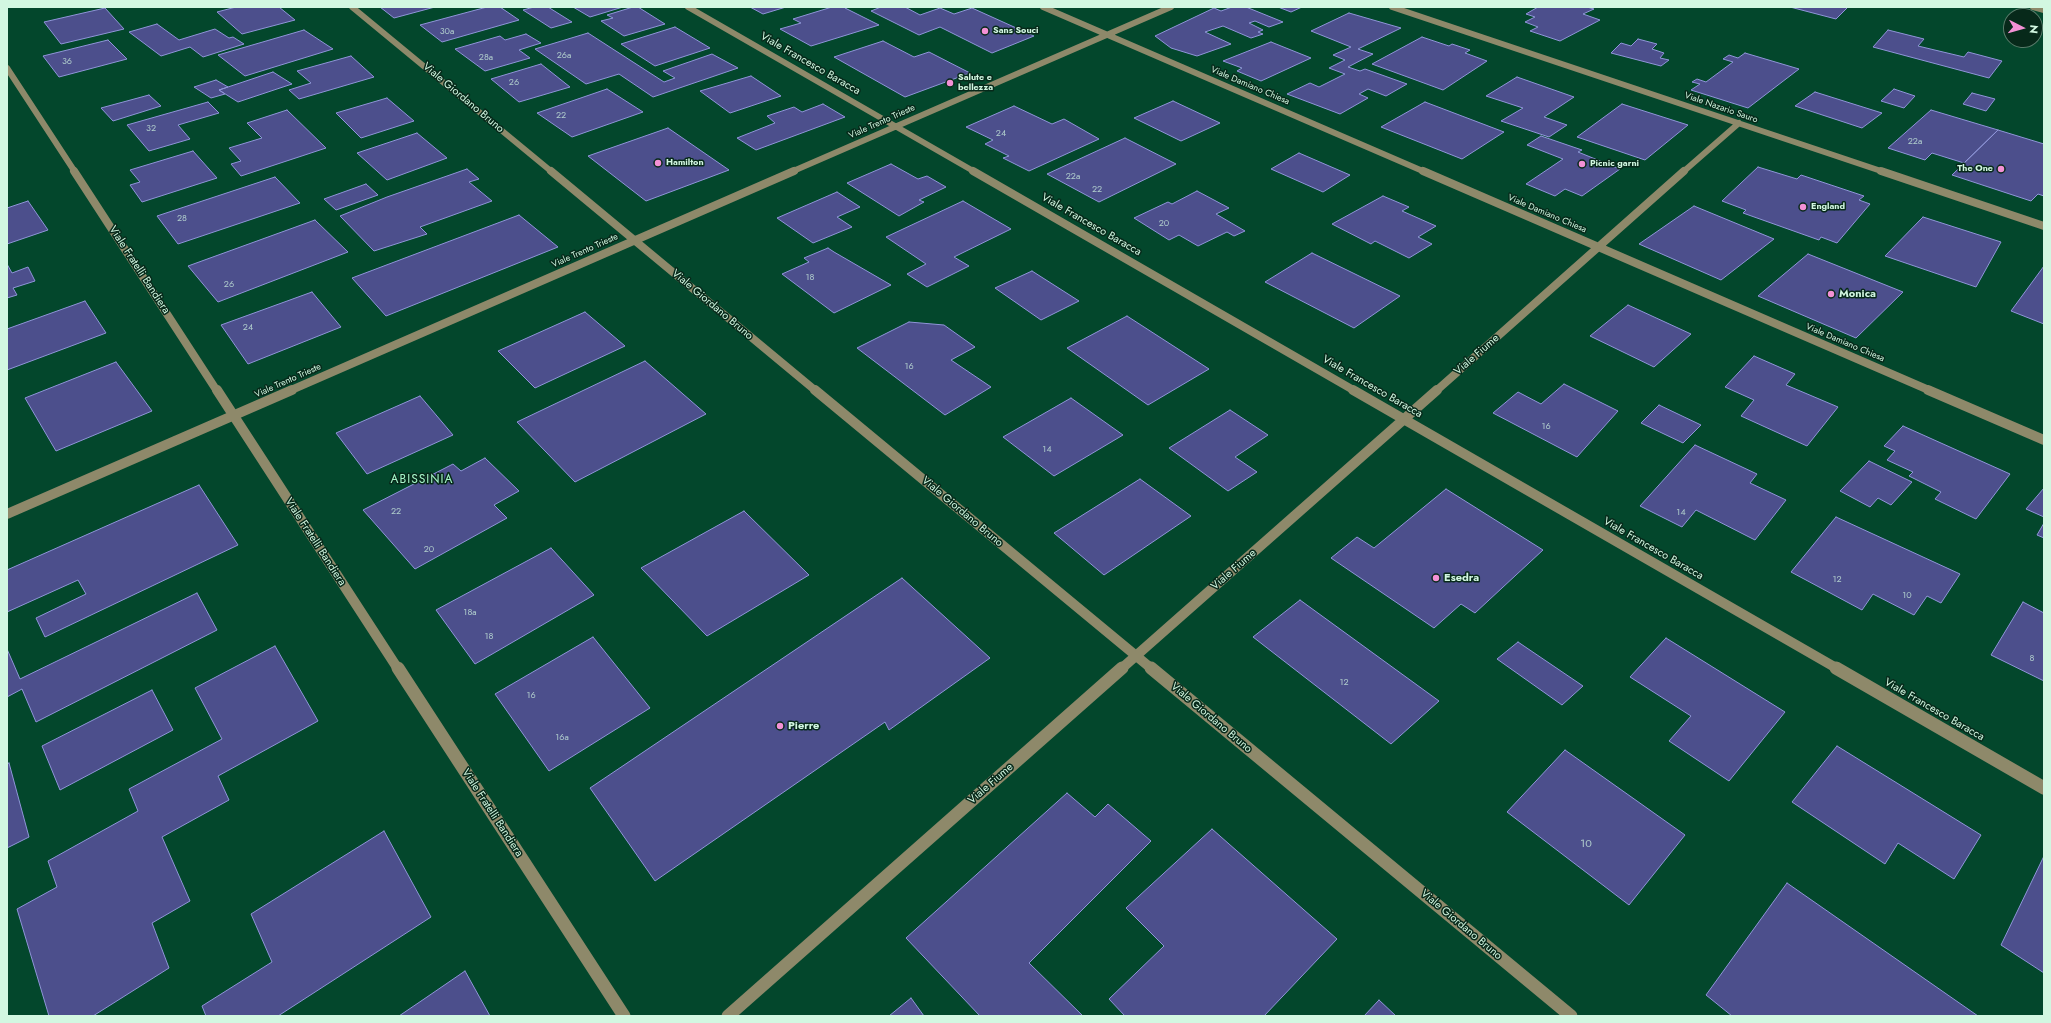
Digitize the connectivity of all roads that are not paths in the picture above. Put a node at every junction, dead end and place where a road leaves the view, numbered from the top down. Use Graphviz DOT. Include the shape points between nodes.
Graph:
graph roads {
  1 [pos="352,7"];
  2 [pos="688,7"];
  3 [pos="1043,7"];
  4 [pos="1171,7"];
  5 [pos="1392,7"];
  6 [pos="2033,7"];
  7 [pos="2044,10"];
  8 [pos="1107,35"];
  9 [pos="7,68"];
  10 [pos="1740,123"];
  11 [pos="896,127"];
  12 [pos="2044,226"];
  13 [pos="634,241"];
  14 [pos="1599,248"];
  15 [pos="233,416"];
  16 [pos="1404,419"];
  17 [pos="2044,440"];
  18 [pos="7,514"];
  19 [pos="1136,656"];
  20 [pos="2044,788"];
  21 [pos="624,1016"];
  22 [pos="728,1016"];
  23 [pos="1571,1016"];
  1 -- 13 [label="street, Viale Giordano Bruno"];
  2 -- 11 [label="street, Viale Francesco Baracca"];
  3 -- 8 [label="street, Viale Damiano Chiesa"];
  4 -- 8 [label="street, Viale Trento Trieste"];
  5 -- 10 [label="street, Viale Nazario Sauro"];
  6 -- 7 [label="street"];
  8 -- 11 [label="street, Viale Trento Trieste"];
  8 -- 14 [label="street, Viale Damiano Chiesa"];
  9 -- 15 [label="street, Viale Fratelli Bandiera"];
  10 -- 12 [label="street, Viale Nazario Sauro"];
  10 -- 14 [label="street, Viale Fiume"];
  11 -- 13 [label="street, Viale Trento Trieste"];
  11 -- 16 [label="street, Viale Francesco Baracca"];
  13 -- 15 [label="street, Viale Trento Trieste"];
  13 -- 19 [label="street, Viale Giordano Bruno"];
  14 -- 16 [label="street, Viale Fiume"];
  14 -- 17 [label="street, Viale Damiano Chiesa"];
  15 -- 18 [label="street, Viale Trento Trieste"];
  15 -- 21 [label="street, Viale Fratelli Bandiera"];
  16 -- 19 [label="street, Viale Fiume"];
  16 -- 20 [label="street, Viale Francesco Baracca"];
  19 -- 22 [label="street, Viale Fiume"];
  19 -- 23 [label="street, Viale Giordano Bruno"];
}
